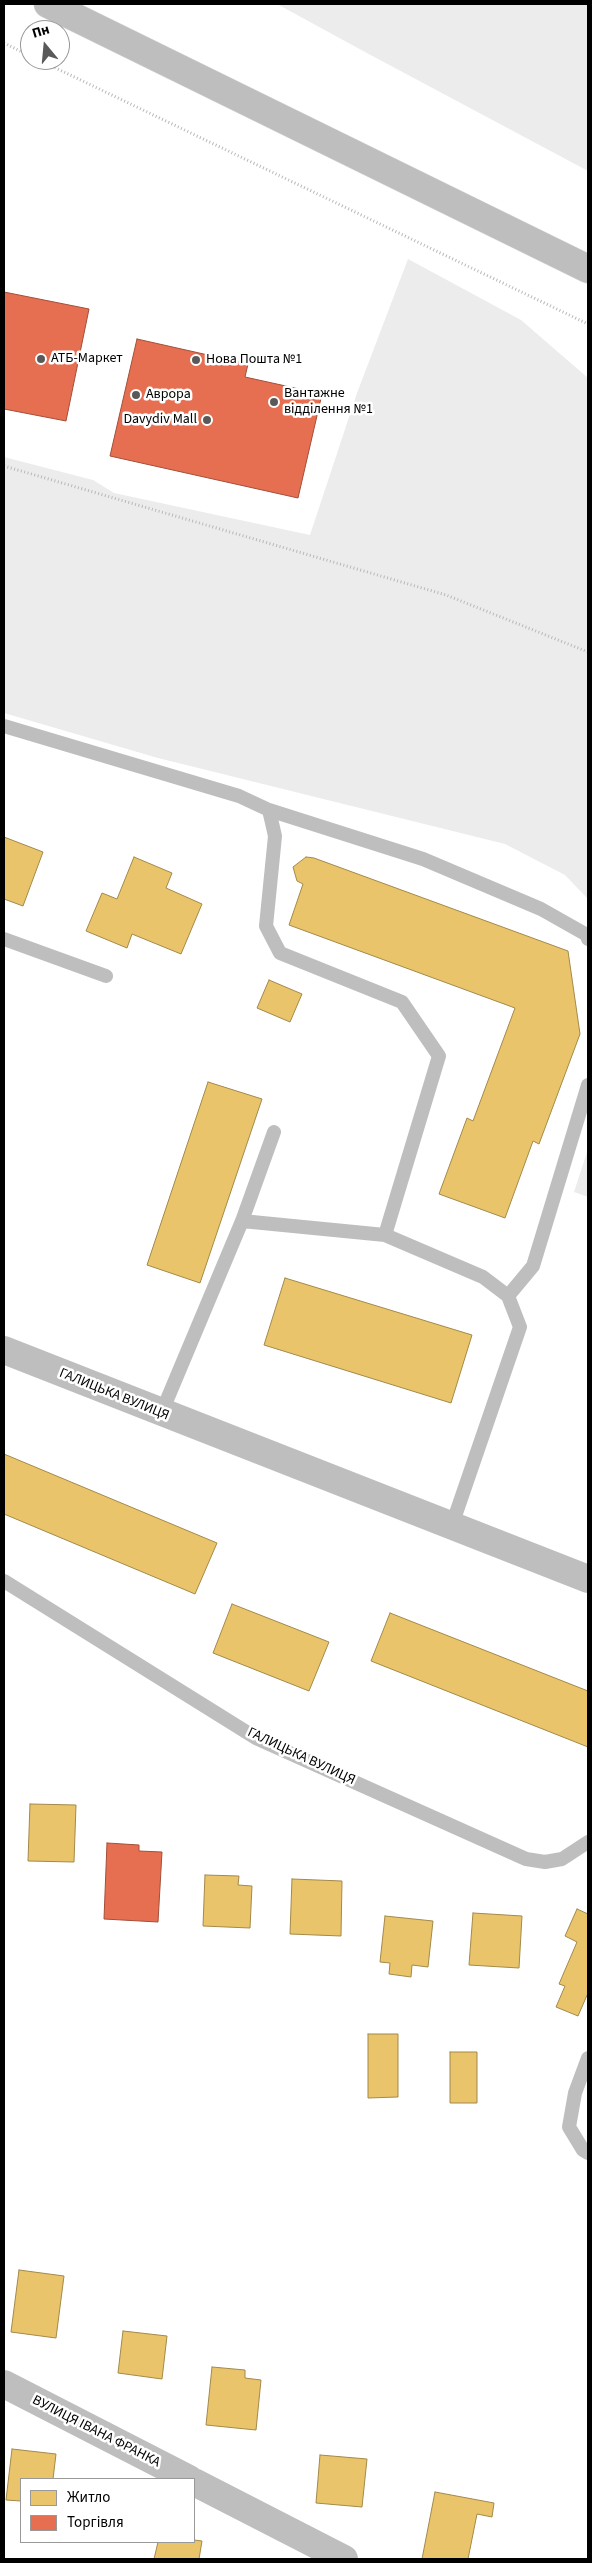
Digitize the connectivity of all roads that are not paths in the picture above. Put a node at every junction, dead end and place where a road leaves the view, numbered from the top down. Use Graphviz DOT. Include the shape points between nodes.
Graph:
graph roads {
  1 [pos="48,4"];
  2 [pos="588,269"];
  3 [pos="4,726"];
  4 [pos="269,810"];
  5 [pos="4,939"];
  6 [pos="588,939"];
  7 [pos="106,976"];
  8 [pos="588,1085"];
  9 [pos="274,1132"];
  10 [pos="242,1221"];
  11 [pos="385,1235"];
  12 [pos="508,1296"];
  13 [pos="4,1350"];
  14 [pos="161,1414"];
  15 [pos="452,1524"];
  16 [pos="588,1579"];
  17 [pos="4,1581"];
  18 [pos="588,1842"];
  19 [pos="588,2058"];
  20 [pos="588,2153"];
  21 [pos="4,2384"];
  22 [pos="186,2478"];
  23 [pos="195,2483"];
  24 [pos="344,2559"];
  1 -- 2 [label="street"];
  3 -- 4 [label="lane" via="239,796"];
  4 -- 6 [label="lane" via="423,858 541,909 587,935"];
  4 -- 11 [label="lane" via="275,836 266,926 280,953 402,1002 440,1056"];
  5 -- 7 [label="lane"];
  8 -- 12 [label="lane" via="533,1266"];
  9 -- 10 [label="lane"];
  10 -- 11 [label="lane"];
  10 -- 14 [label="lane"];
  11 -- 12 [label="lane" via="483,1277"];
  12 -- 15 [label="lane" via="520,1328"];
  13 -- 14 [label="street, ГАЛИЦЬКА ВУЛИЦЯ"];
  14 -- 15 [label="street, ГАЛИЦЬКА ВУЛИЦЯ"];
  15 -- 16 [label="street, ГАЛИЦЬКА ВУЛИЦЯ"];
  17 -- 18 [label="lane, ГАЛИЦЬКА ВУЛИЦЯ" via="256,1738 526,1859 545,1862 562,1859"];
  19 -- 20 [label="lane" via="575,2093 569,2127"];
  21 -- 22 [label="street, ВУЛИЦЯ ІВАНА ФРАНКА"];
  23 -- 24 [label="street"];
}
